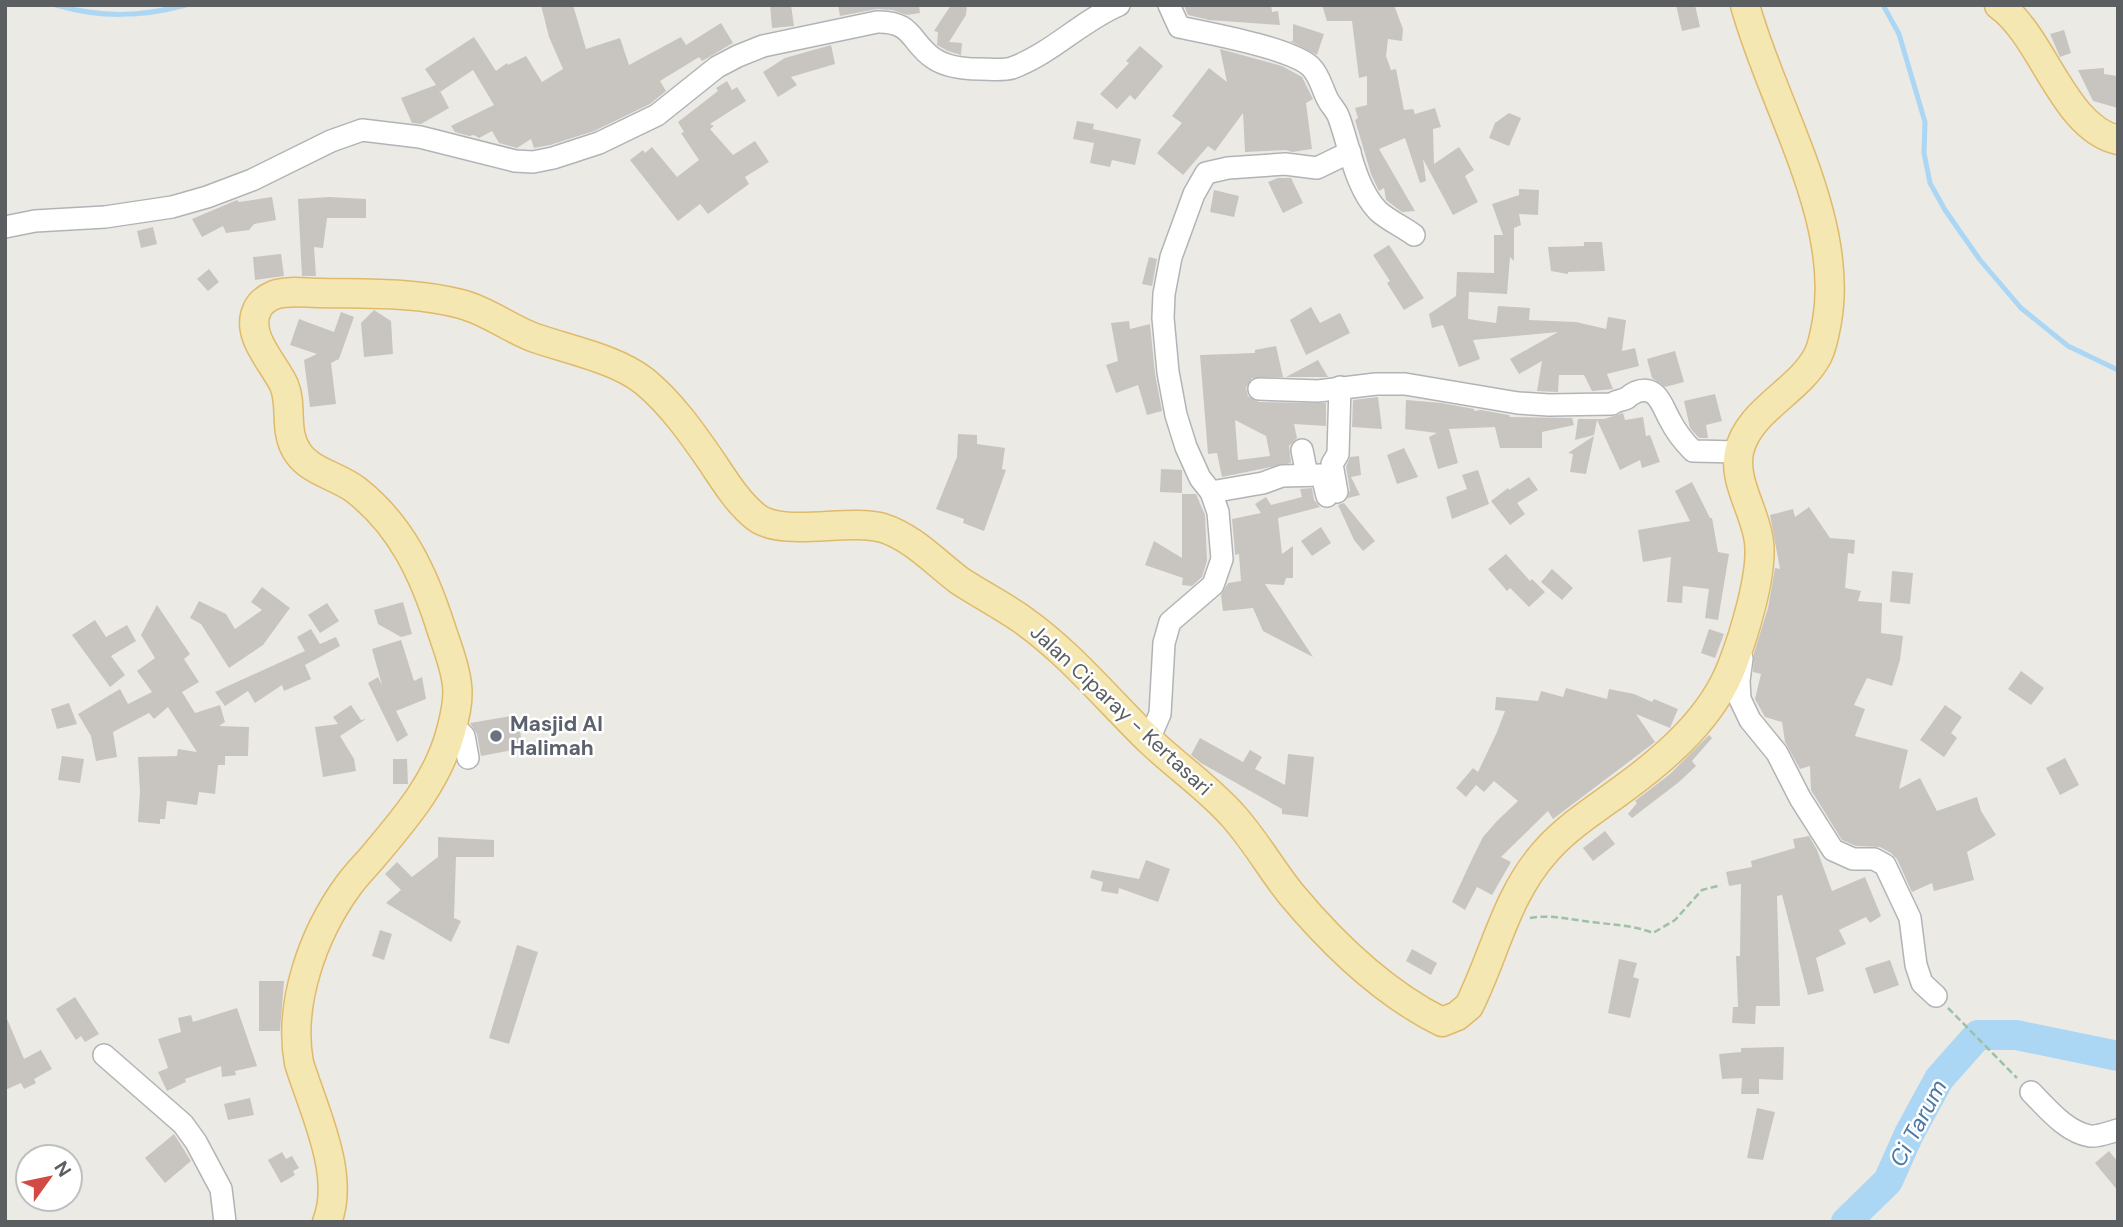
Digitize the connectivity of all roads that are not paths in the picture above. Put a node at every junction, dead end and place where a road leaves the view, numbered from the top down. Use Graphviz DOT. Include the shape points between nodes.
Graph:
graph roads {
  1 [pos="1119,5"];
  2 [pos="1169,5"];
  3 [pos="1745,5"];
  4 [pos="1998,5"];
  5 [pos="2118,140"];
  6 [pos="1350,152"];
  7 [pos="5,227"];
  8 [pos="1414,235"];
  9 [pos="1340,387"];
  10 [pos="1259,389"];
  11 [pos="1319,445"];
  12 [pos="1739,452"];
  13 [pos="1307,475"];
  14 [pos="1211,492"];
  15 [pos="1740,639"];
  16 [pos="453,725"];
  17 [pos="1149,739"];
  18 [pos="468,758"];
  19 [pos="1936,996"];
  20 [pos="104,1055"];
  21 [pos="2031,1091"];
  22 [pos="2118,1130"];
  23 [pos="225,1222"];
  24 [pos="327,1222"];
  1 -- 7 [label="street" via="1010,69 948,66 932,58 903,28 877,22 763,46 738,56 657,115 599,143 553,158 515,161 420,136 362,130 252,180 172,208"];
  2 -- 6 [label="street" via="1179,27 1249,42 1310,66 1338,114"];
  3 -- 12 [label="main road" via="1805,170 1821,228 1829,310 1819,354 1753,424"];
  4 -- 5 [label="main road" via="2020,26 2081,116 2104,136"];
  6 -- 8 [label="street" via="1378,211"];
  6 -- 14 [label="street" via="1317,168 1285,164 1228,167 1206,173 1194,194 1171,257 1163,318 1176,415 1200,478"];
  9 -- 10 [label="street"];
  9 -- 11 [label="street"];
  9 -- 12 [label="street" via="1405,384 1549,405 1612,404 1636,392 1653,392 1693,451"];
  11 -- 13 [label="street"];
  11 -- 13 [label="street" via="1338,454 1332,464 1333,497 1322,475"];
  12 -- 15 [label="main road, Jalan Ciparay - Kertasari" via="1760,556"];
  13 -- 14 [label="street"];
  14 -- 17 [label="street" via="1218,512 1222,559 1213,585 1170,622 1164,643 1160,714"];
  15 -- 17 [label="main road, Jalan Ciparay - Kertasari" via="1724,685 1702,719 1656,763 1567,829 1534,866 1511,905 1469,1006 1442,1023 1381,984 1323,929 1231,813"];
  15 -- 19 [label="street" via="1740,699 1750,720 1777,753 1833,850 1885,865 1910,919 1922,983"];
  16 -- 17 [label="main road, Jalan Ciparay - Kertasari" via="459,692 421,571 385,518 359,493 302,459 292,445 288,395 255,331 259,305 279,293 415,295 456,303 529,336 632,372 679,417 757,519 785,527 873,526 892,531 1027,623 1083,671"];
  16 -- 18 [label="street" via="464,736"];
  16 -- 24 [label="main road, Jalan Ciparay - Kertasari" via="430,782 331,912 299,1003 299,1063 333,1173"];
  20 -- 23 [label="street" via="183,1124 221,1189"];
  21 -- 22 [label="street" via="2076,1130 2092,1136"];
}
